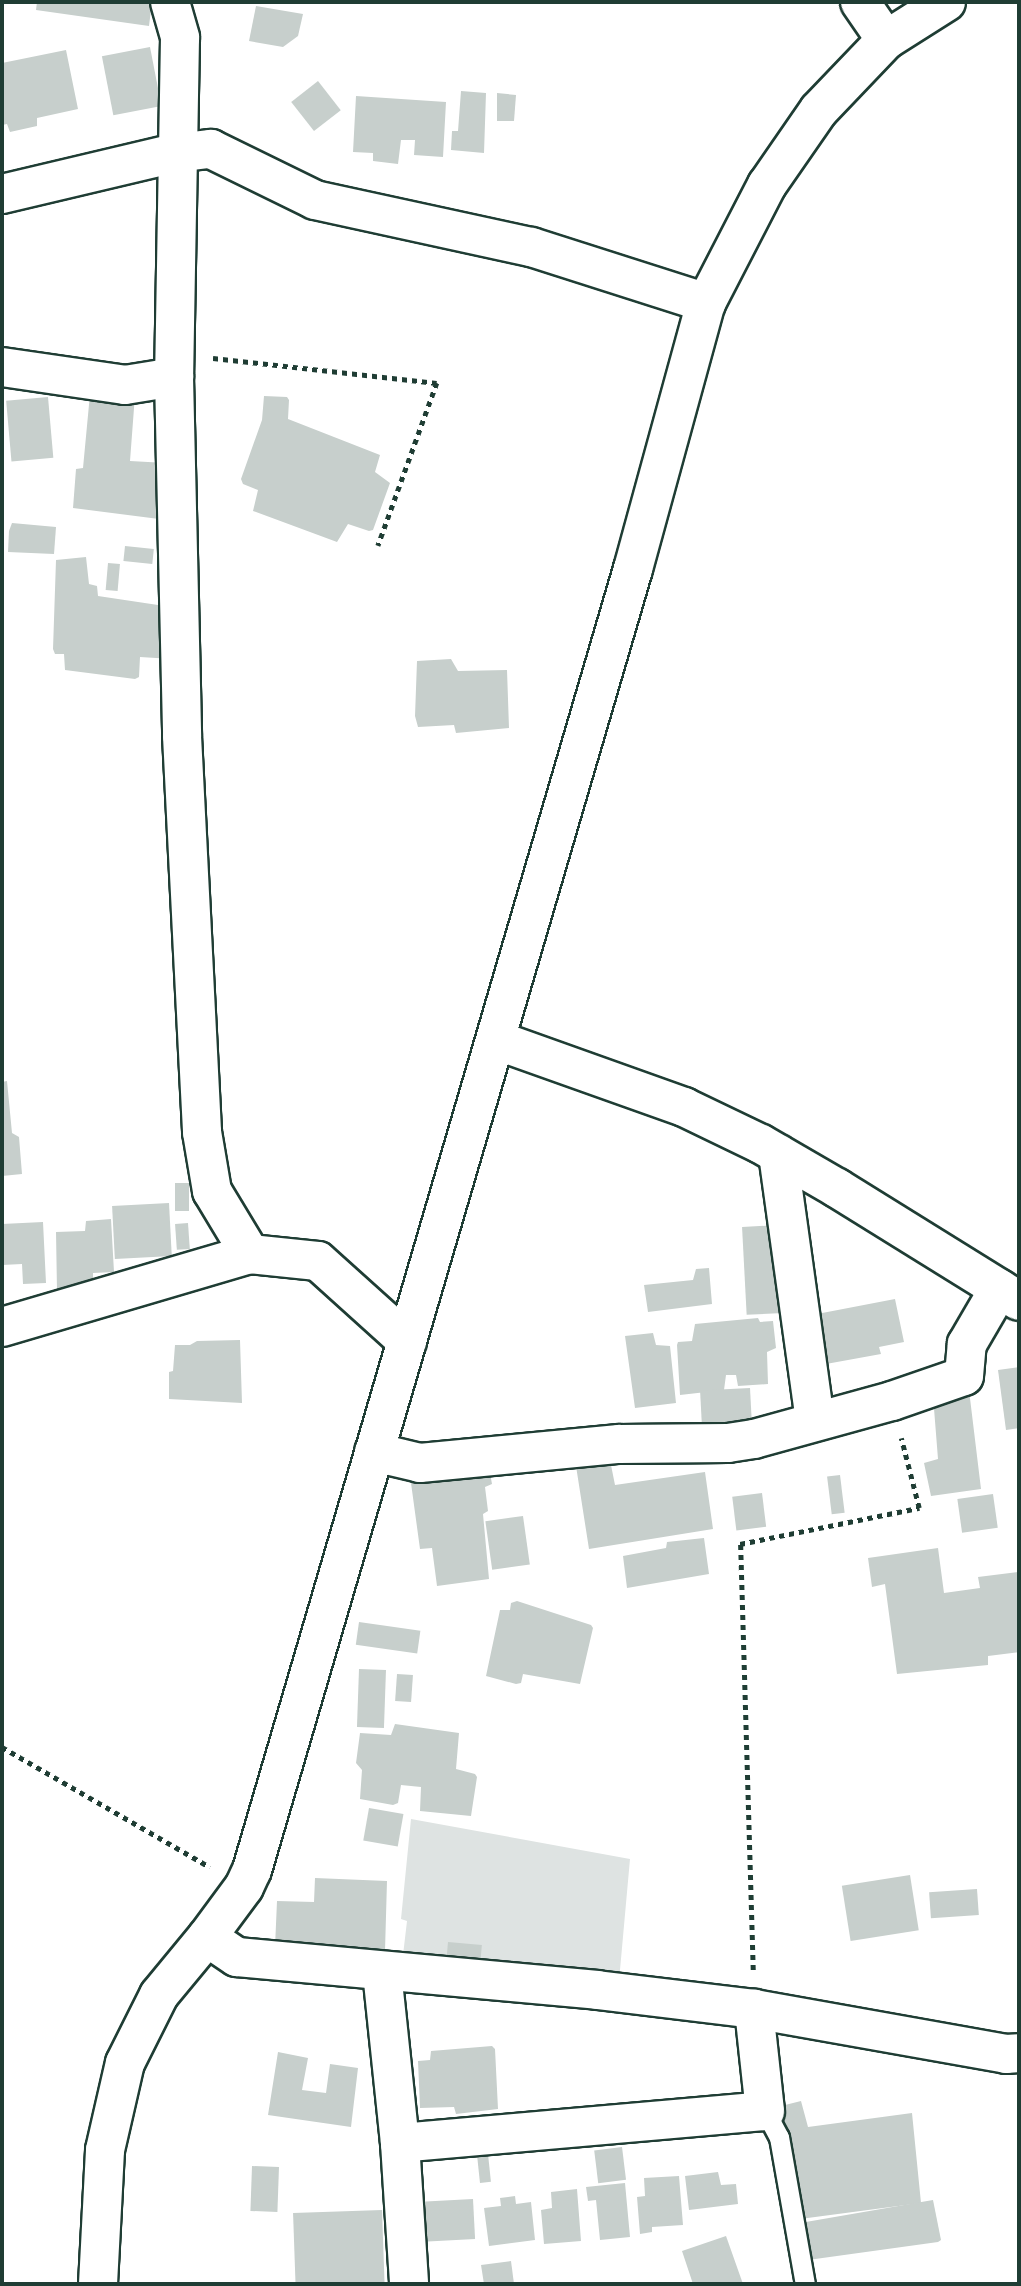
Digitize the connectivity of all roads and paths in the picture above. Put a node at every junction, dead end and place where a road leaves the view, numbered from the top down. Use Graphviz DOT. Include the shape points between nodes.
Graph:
graph roads {
  1 [pos="170,2"];
  2 [pos="860,2"];
  3 [pos="946,2"];
  4 [pos="886,40"];
  5 [pos="176,153"];
  6 [pos="2,194"];
  7 [pos="706,303"];
  8 [pos="174,365"];
  9 [pos="2,367"];
  10 [pos="378,546"];
  11 [pos="496,1040"];
  12 [pos="778,1154"];
  13 [pos="250,1254"];
  14 [pos="1009,1295"];
  15 [pos="2,1327"];
  16 [pos="407,1341"];
  17 [pos="892,1401"];
  18 [pos="815,1420"];
  19 [pos="374,1452"];
  20 [pos="2,1747"];
  21 [pos="244,1887"];
  22 [pos="207,1937"];
  23 [pos="382,1972"];
  24 [pos="754,2009"];
  25 [pos="1019,2053"];
  26 [pos="765,2111"];
  27 [pos="400,2143"];
  28 [pos="97,2284"];
  29 [pos="410,2284"];
  30 [pos="805,2284"];
  1 -- 5 [label="street" via="180,38"];
  2 -- 4 [label="street"];
  3 -- 4 [label="street"];
  4 -- 7 [label="street" via="819,110 774,174"];
  5 -- 6 [label="street"];
  5 -- 7 [label="street" via="211,149 315,200 531,247"];
  5 -- 8 [label="street"];
  7 -- 11 [label="street"];
  8 -- 9 [label="street" via="125,385"];
  8 -- 10 [label="path" via="437,383"];
  8 -- 13 [label="street" via="182,736 202,1132 212,1191"];
  11 -- 12 [label="street" via="684,1107"];
  11 -- 16 [label="street"];
  12 -- 14 [label="street"];
  12 -- 18 [label="street"];
  13 -- 15 [label="street"];
  13 -- 16 [label="street" via="318,1261"];
  14 -- 17 [label="street" via="967,1344 964,1376"];
  16 -- 19 [label="street"];
  17 -- 18 [label="street"];
  17 -- 24 [label="path" via="919,1508 740,1544"];
  18 -- 19 [label="street" via="727,1443 619,1444 420,1463"];
  19 -- 21 [label="street"];
  20 -- 21 [label="path"];
  21 -- 22 [label="street"];
  22 -- 23 [label="street" via="237,1957"];
  22 -- 28 [label="street" via="159,1995 125,2063 105,2150"];
  23 -- 24 [label="street"];
  23 -- 27 [label="street"];
  24 -- 25 [label="street"];
  24 -- 26 [label="street"];
  26 -- 27 [label="street"];
  26 -- 30 [label="lane" via="779,2137"];
  27 -- 29 [label="street"];
}
